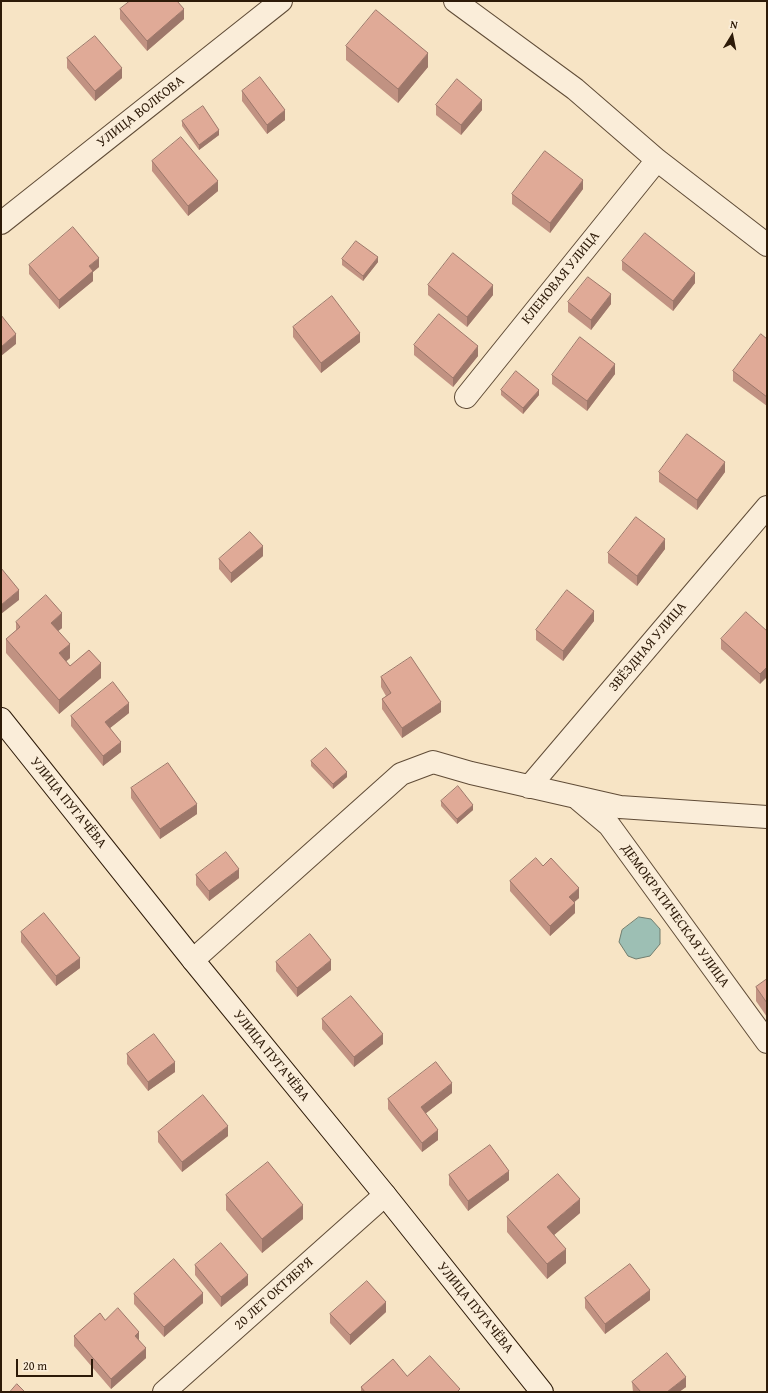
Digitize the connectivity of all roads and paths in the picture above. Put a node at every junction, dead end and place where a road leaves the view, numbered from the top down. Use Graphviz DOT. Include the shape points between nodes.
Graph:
graph roads {
  1 [pos="281,1"];
  2 [pos="455,1"];
  3 [pos="656,160"];
  4 [pos="1,224"];
  5 [pos="767,245"];
  6 [pos="466,397"];
  7 [pos="767,507"];
  8 [pos="1,719"];
  9 [pos="529,787"];
  10 [pos="575,796"];
  11 [pos="767,817"];
  12 [pos="193,960"];
  13 [pos="767,1042"];
  14 [pos="385,1195"];
  15 [pos="164,1392"];
  16 [pos="542,1392"];
  1 -- 4 [label="street, УЛИЦА ВОЛКОВА"];
  2 -- 3 [label="street" via="574,89"];
  3 -- 5 [label="street"];
  3 -- 6 [label="street, КЛЕНОВАЯ УЛИЦА"];
  7 -- 9 [label="street, ЗВЁЗДНАЯ УЛИЦА"];
  8 -- 12 [label="street, УЛИЦА ПУГАЧЁВА"];
  9 -- 10 [label="street"];
  9 -- 12 [label="street" via="433,762 400,774"];
  10 -- 11 [label="street" via="620,806"];
  10 -- 13 [label="street, ДЕМОКРАТИЧЕСКАЯ УЛИЦА" via="609,825"];
  12 -- 14 [label="street, УЛИЦА ПУГАЧЁВА"];
  14 -- 15 [label="street, 20 ЛЕТ ОКТЯБРЯ"];
  14 -- 16 [label="street, УЛИЦА ПУГАЧЁВА"];
}
